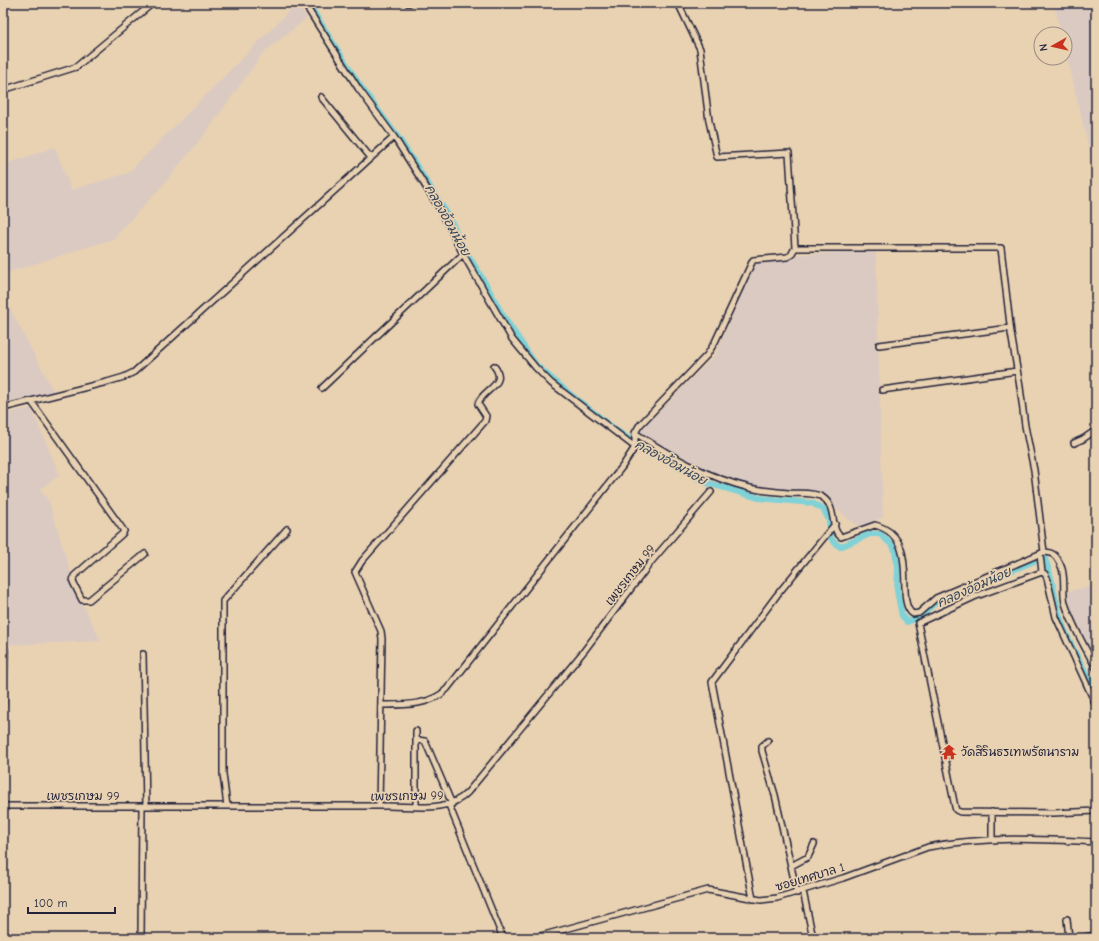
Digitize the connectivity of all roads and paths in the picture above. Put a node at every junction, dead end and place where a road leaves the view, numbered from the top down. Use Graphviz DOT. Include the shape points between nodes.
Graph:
graph roads {
  1 [pos="153,3"];
  2 [pos="304,3"];
  3 [pos="678,3"];
  4 [pos="3,90"];
  5 [pos="321,97"];
  6 [pos="394,137"];
  7 [pos="371,158"];
  8 [pos="795,248"];
  9 [pos="463,254"];
  10 [pos="1010,328"];
  11 [pos="879,345"];
  12 [pos="494,366"];
  13 [pos="1017,371"];
  14 [pos="322,388"];
  15 [pos="882,390"];
  16 [pos="31,401"];
  17 [pos="3,408"];
  18 [pos="1096,430"];
  19 [pos="635,434"];
  20 [pos="1074,443"];
  21 [pos="635,446"];
  22 [pos="712,492"];
  23 [pos="834,525"];
  24 [pos="287,529"];
  25 [pos="146,554"];
  26 [pos="1044,554"];
  27 [pos="1041,569"];
  28 [pos="5,650"];
  29 [pos="143,654"];
  30 [pos="1096,668"];
  31 [pos="381,705"];
  32 [pos="1096,705"];
  33 [pos="3,707"];
  34 [pos="416,731"];
  35 [pos="416,740"];
  36 [pos="768,741"];
  37 [pos="451,805"];
  38 [pos="3,806"];
  39 [pos="144,806"];
  40 [pos="227,806"];
  41 [pos="379,806"];
  42 [pos="416,806"];
  43 [pos="992,812"];
  44 [pos="1096,812"];
  45 [pos="992,840"];
  46 [pos="1096,842"];
  47 [pos="814,844"];
  48 [pos="791,866"];
  49 [pos="800,892"];
  50 [pos="753,899"];
  51 [pos="1067,919"];
  52 [pos="1096,935"];
  53 [pos="141,938"];
  54 [pos="503,938"];
  55 [pos="533,938"];
  56 [pos="813,938"];
  57 [pos="1069,938"];
  58 [pos="1079,938"];
  1 -- 4 [label="street" via="76,67"];
  2 -- 6 [label="street" via="358,88"];
  3 -- 8 [label="street" via="700,48 709,121 717,157 789,153"];
  5 -- 7 [label="street"];
  6 -- 7 [label="street"];
  6 -- 9 [label="street" via="440,209"];
  7 -- 16 [label="street" via="134,372 107,382"];
  8 -- 10 [label="street" via="1001,248"];
  8 -- 19 [label="street" via="787,257 753,260 711,349 642,422"];
  9 -- 14 [label="street"];
  9 -- 21 [label="street" via="512,339 536,368 551,383"];
  10 -- 11 [label="street"];
  10 -- 13 [label="street"];
  12 -- 31 [label="street" via="499,373 498,379 478,404 486,416 485,421 355,572 380,631"];
  13 -- 15 [label="street"];
  13 -- 26 [label="street" via="1034,470"];
  16 -- 17 [label="street"];
  16 -- 25 [label="street" via="123,529 122,534 74,576 73,582 82,600 89,600"];
  18 -- 20 [label="street"];
  19 -- 21 [label="street"];
  19 -- 23 [label="street" via="689,466 750,488 822,497 830,506"];
  21 -- 31 [label="street" via="622,467 441,696 402,705"];
  22 -- 37 [label="street, เพชรเกษม 99" via="651,562 584,651 468,792"];
  23 -- 26 [label="street" via="841,537 875,525 888,531 895,538 903,552 906,595 909,610 913,614 919,613 936,598"];
  23 -- 50 [label="street" via="777,595 712,682"];
  24 -- 40 [label="street" via="223,601 223,774"];
  26 -- 27 [label="street"];
  26 -- 30 [label="street" via="1056,556 1062,568 1063,591 1071,618"];
  27 -- 32 [label="street" via="1047,578 1056,617"];
  27 -- 43 [label="street" via="974,596 918,623 956,810"];
  28 -- 33 [label="street"];
  29 -- 39 [label="street"];
  31 -- 41 [label="street"];
  34 -- 35 [label="street"];
  35 -- 37 [label="street" via="425,741"];
  35 -- 42 [label="street"];
  36 -- 48 [label="street" via="762,746 762,751"];
  37 -- 42 [label="street, เพชรเกษม 99"];
  37 -- 54 [label="street"];
  38 -- 39 [label="street, เพชรเกษม 99"];
  39 -- 40 [label="street, เพชรเกษม 99"];
  39 -- 53 [label="street"];
  40 -- 41 [label="street, เพชรเกษม 99"];
  41 -- 42 [label="street, เพชรเกษม 99"];
  43 -- 44 [label="street"];
  43 -- 45 [label="street"];
  45 -- 46 [label="street, ซอยเทศบาล 1"];
  45 -- 49 [label="street, ซอยเทศบาล 1" via="928,847"];
  47 -- 48 [label="street" via="808,857"];
  48 -- 49 [label="street"];
  49 -- 50 [label="street, ซอยเทศบาล 1" via="768,900"];
  49 -- 56 [label="street"];
  50 -- 55 [label="street, ซอยเทศบาล 1" via="708,890"];
  51 -- 57 [label="street"];
  52 -- 58 [label="street"];
}
